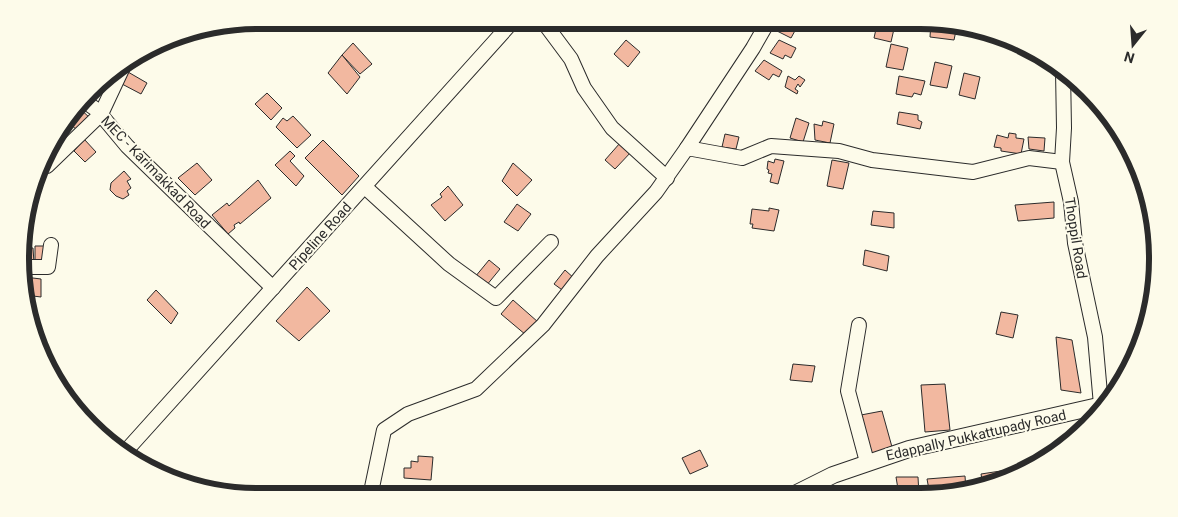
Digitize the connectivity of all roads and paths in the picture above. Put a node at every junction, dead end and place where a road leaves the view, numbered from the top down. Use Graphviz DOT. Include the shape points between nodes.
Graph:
graph roads {
  1 [pos="506,29"];
  2 [pos="549,29"];
  3 [pos="764,29"];
  4 [pos="117,77"];
  5 [pos="1063,79"];
  6 [pos="88,104"];
  7 [pos="101,114"];
  8 [pos="687,148"];
  9 [pos="1062,162"];
  10 [pos="49,164"];
  11 [pos="667,178"];
  12 [pos="365,187"];
  13 [pos="551,242"];
  14 [pos="51,245"];
  15 [pos="29,267"];
  16 [pos="273,288"];
  17 [pos="859,325"];
  18 [pos="1103,397"];
  19 [pos="1095,406"];
  20 [pos="128,448"];
  21 [pos="867,462"];
  22 [pos="372,488"];
  23 [pos="807,488"];
  1 -- 12 [label="street, Pipeline Road"];
  2 -- 11 [label="street" via="571,59 584,88 612,128"];
  3 -- 8 [label="street"];
  4 -- 7 [label="street"];
  5 -- 9 [label="street, Thoppil Road"];
  6 -- 7 [label="street, MEC - Karimakkad Road"];
  7 -- 10 [label="street"];
  7 -- 16 [label="street, MEC - Karimakkad Road" via="127,146"];
  8 -- 9 [label="street" via="742,158 771,146 830,151 872,160 973,172 1029,158"];
  8 -- 11 [label="street"];
  9 -- 18 [label="street, Thoppil Road"];
  11 -- 22 [label="street" via="596,256 544,325 476,389 408,414 384,430"];
  12 -- 13 [label="street" via="449,264 496,298"];
  12 -- 16 [label="street, Pipeline Road"];
  14 -- 15 [label="street" via="48,267"];
  16 -- 20 [label="street, Pipeline Road"];
  17 -- 21 [label="street" via="848,391"];
  19 -- 21 [label="main road, Edappally Pukkattupady Road" via="909,449"];
  21 -- 23 [label="main road, Edappally Pukkattupady Road"];
}
